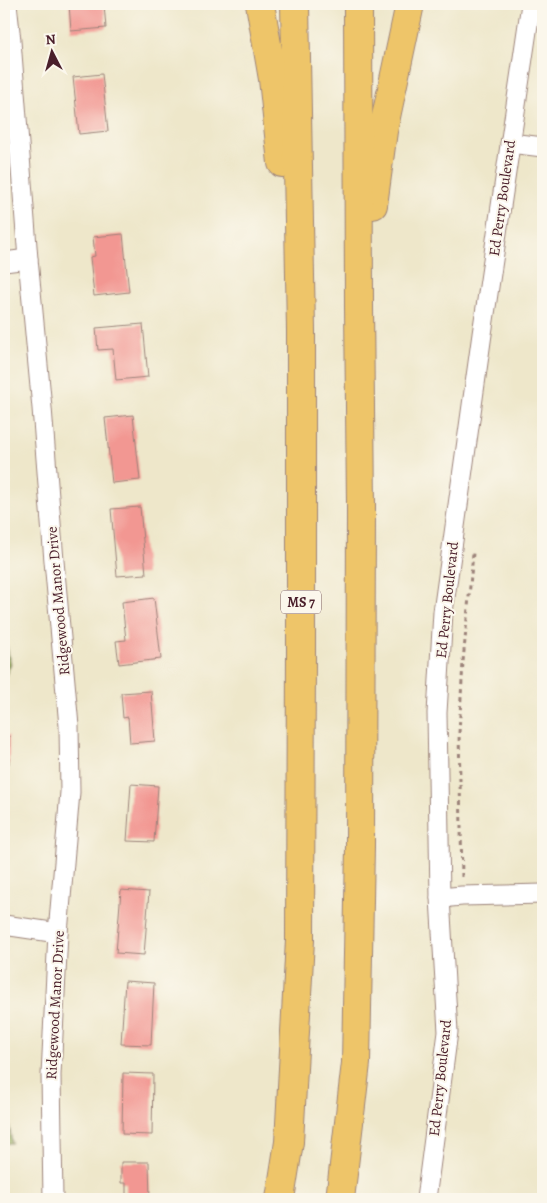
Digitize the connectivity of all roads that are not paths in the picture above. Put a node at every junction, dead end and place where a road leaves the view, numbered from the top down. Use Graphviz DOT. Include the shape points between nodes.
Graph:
graph roads {
  1 [pos="8,4"];
  2 [pos="260,4"];
  3 [pos="295,4"];
  4 [pos="358,4"];
  5 [pos="410,4"];
  6 [pos="530,4"];
  7 [pos="8,41"];
  8 [pos="510,143"];
  9 [pos="543,147"];
  10 [pos="28,259"];
  11 [pos="4,262"];
  12 [pos="358,306"];
  13 [pos="301,330"];
  14 [pos="543,894"];
  15 [pos="440,898"];
  16 [pos="4,925"];
  17 [pos="58,933"];
  18 [pos="53,1199"];
  19 [pos="280,1199"];
  20 [pos="340,1199"];
  21 [pos="426,1199"];
  1 -- 7 [label="street, Ridgewood Manor Drive"];
  2 -- 13 [label="highway" via="273,79"];
  3 -- 13 [label="highway, MS 7"];
  4 -- 12 [label="highway"];
  5 -- 12 [label="highway" via="383,131"];
  6 -- 8 [label="street, Ed Perry Boulevard"];
  7 -- 10 [label="street, Ridgewood Manor Drive"];
  8 -- 9 [label="street"];
  8 -- 15 [label="street, Ed Perry Boulevard" via="443,612 437,713"];
  10 -- 11 [label="street"];
  10 -- 17 [label="street, Ridgewood Manor Drive" via="69,726 70,792"];
  12 -- 20 [label="highway" via="361,507 356,1053"];
  13 -- 19 [label="highway, MS 7" via="300,940 289,1142"];
  14 -- 15 [label="street"];
  15 -- 21 [label="street, Ed Perry Boulevard" via="448,1032"];
  16 -- 17 [label="street"];
  17 -- 18 [label="street, Ridgewood Manor Drive" via="51,1075"];
}
